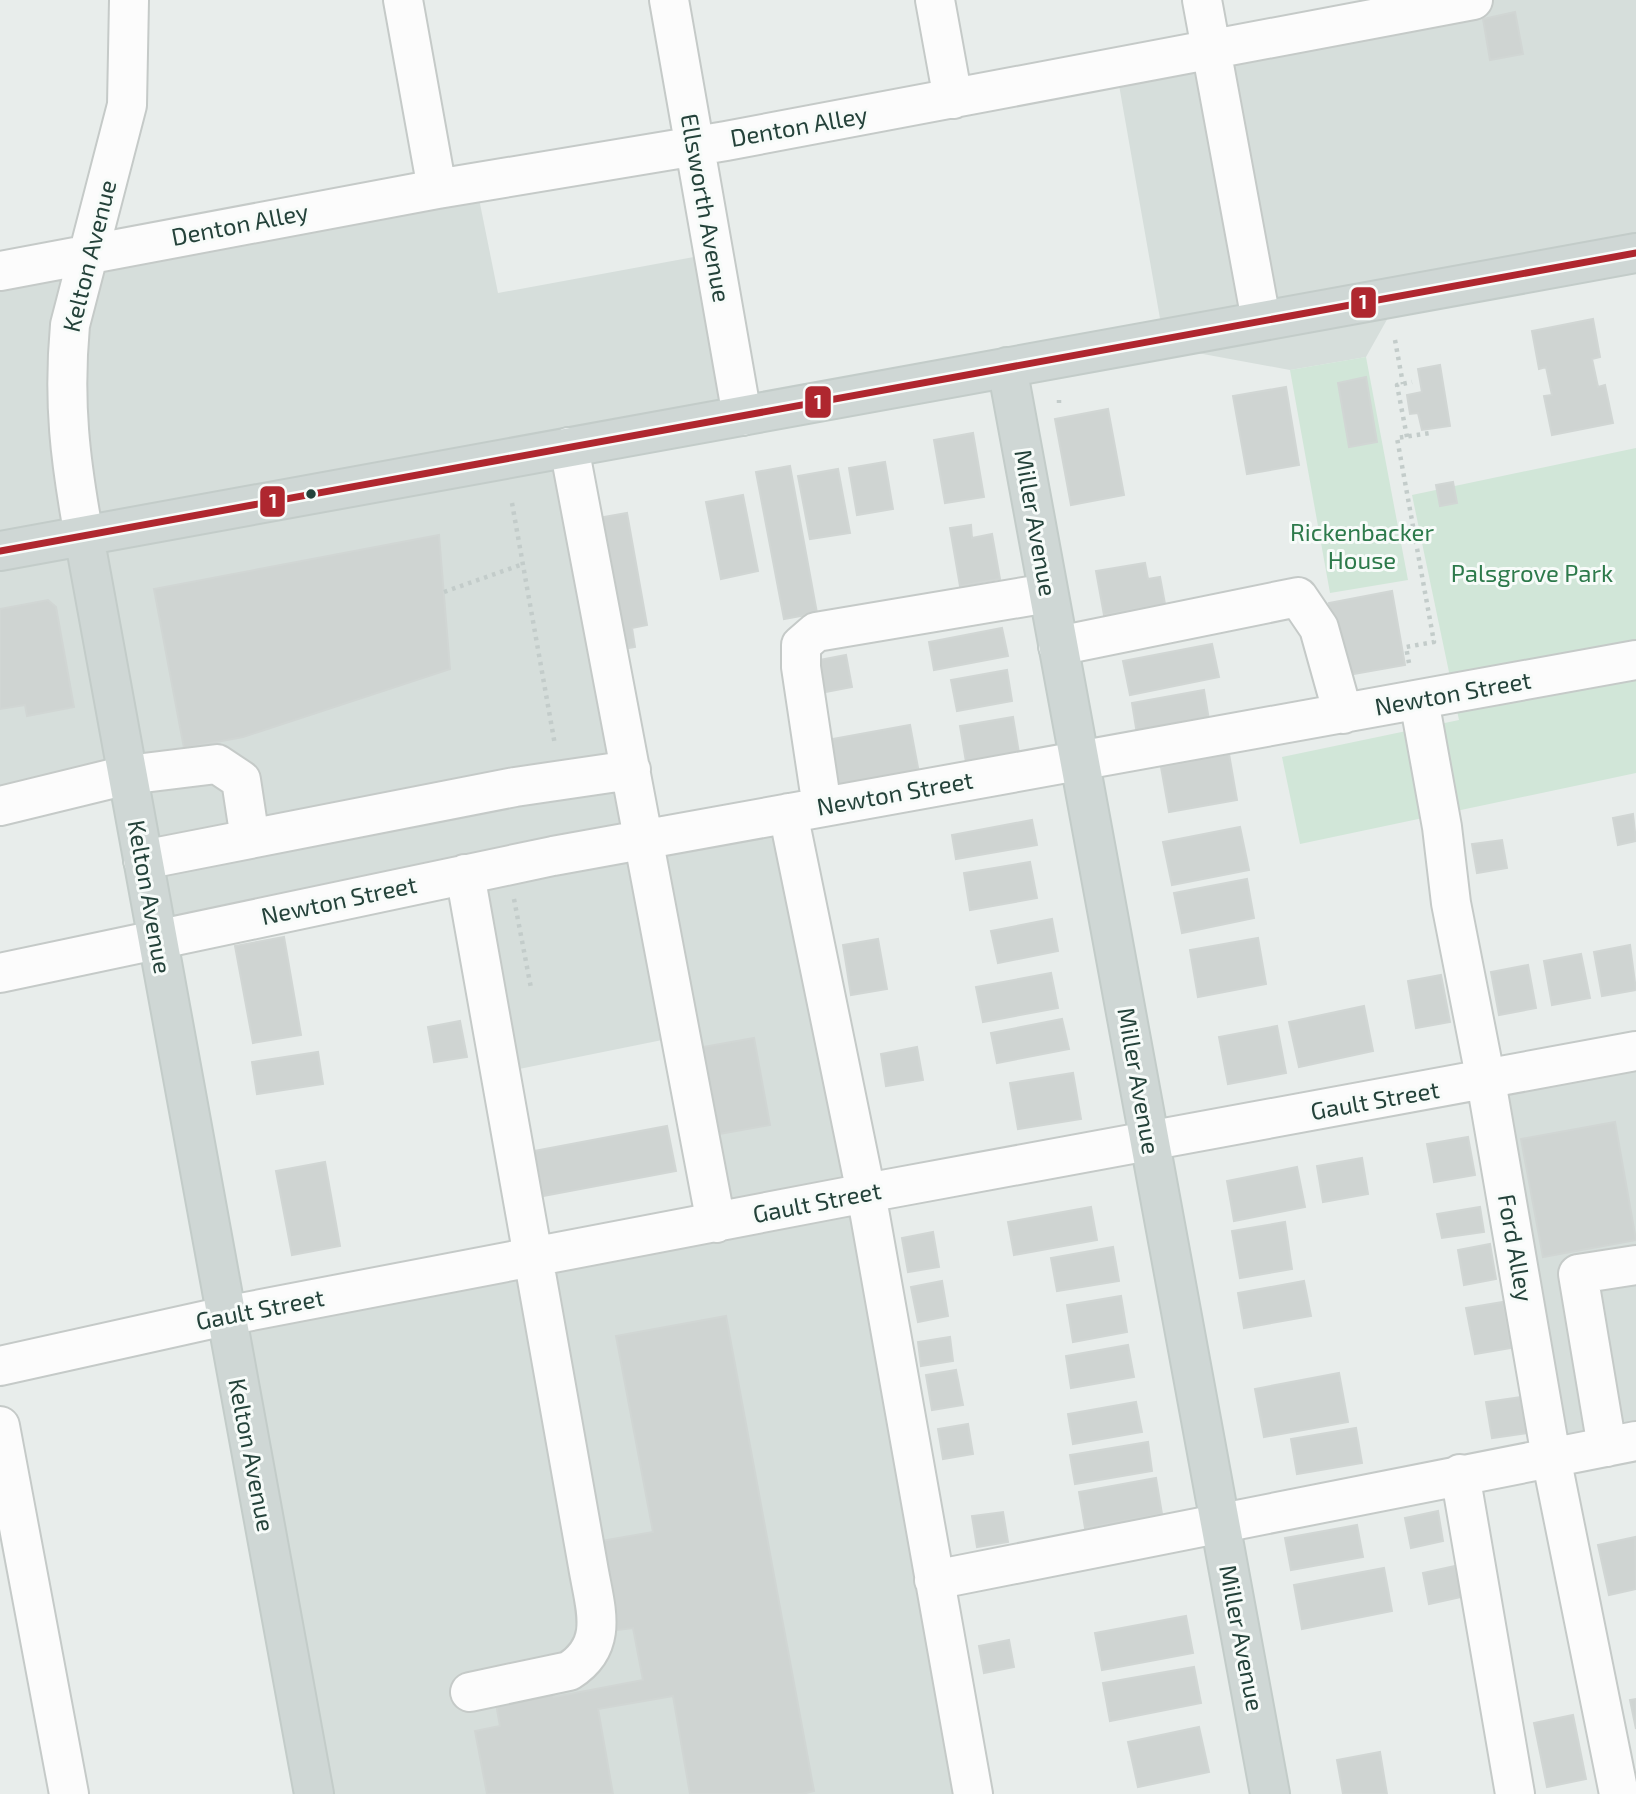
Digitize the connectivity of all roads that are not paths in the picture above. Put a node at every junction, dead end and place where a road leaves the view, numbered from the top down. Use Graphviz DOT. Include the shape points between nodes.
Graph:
graph roads {
  1 [pos="129,0"];
  2 [pos="403,0"];
  3 [pos="669,0"];
  4 [pos="935,0"];
  5 [pos="1202,0"];
  6 [pos="1467,0"];
  7 [pos="1473,0"];
  8 [pos="1211,51"];
  9 [pos="953,99"];
  10 [pos="694,145"];
  11 [pos="437,189"];
  12 [pos="1636,253"];
  13 [pos="89,254"];
  14 [pos="0,271"];
  15 [pos="1261,320"];
  16 [pos="1007,367"];
  17 [pos="741,416"];
  18 [pos="569,447"];
  19 [pos="84,536"];
  20 [pos="0,551"];
  21 [pos="1048,593"];
  22 [pos="1058,646"];
  23 [pos="1636,660"];
  24 [pos="1415,687"];
  25 [pos="1343,713"];
  26 [pos="1079,761"];
  27 [pos="631,770"];
  28 [pos="127,775"];
  29 [pos="0,806"];
  30 [pos="805,810"];
  31 [pos="250,839"];
  32 [pos="644,839"];
  33 [pos="143,860"];
  34 [pos="466,874"];
  35 [pos="157,939"];
  36 [pos="0,973"];
  37 [pos="1636,1051"];
  38 [pos="1486,1081"];
  39 [pos="1149,1141"];
  40 [pos="866,1193"];
  41 [pos="716,1223"];
  42 [pos="533,1257"];
  43 [pos="1636,1265"];
  44 [pos="225,1316"];
  45 [pos="0,1366"];
  46 [pos="0,1426"];
  47 [pos="1621,1444"];
  48 [pos="1551,1457"];
  49 [pos="1460,1474"];
  50 [pos="1219,1522"];
  51 [pos="934,1580"];
  52 [pos="470,1692"];
  53 [pos="69,1794"];
  54 [pos="314,1794"];
  55 [pos="973,1794"];
  56 [pos="1270,1794"];
  57 [pos="1515,1794"];
  58 [pos="1619,1794"];
  1 -- 13 [label="street, Kelton Avenue" via="127,105"];
  2 -- 11 [label="street"];
  3 -- 10 [label="street, Ellsworth Avenue"];
  4 -- 9 [label="street"];
  5 -- 8 [label="street"];
  6 -- 7 [label="street, Denton Alley"];
  6 -- 8 [label="street, Denton Alley"];
  8 -- 9 [label="street, Denton Alley"];
  8 -- 15 [label="street"];
  9 -- 10 [label="street, Denton Alley"];
  10 -- 11 [label="street, Denton Alley"];
  10 -- 17 [label="street, Ellsworth Avenue"];
  11 -- 13 [label="street, Denton Alley"];
  12 -- 15 [label="main road"];
  13 -- 14 [label="street, Denton Alley"];
  13 -- 19 [label="street, Kelton Avenue" via="70,324 65,391 69,455"];
  15 -- 16 [label="main road"];
  16 -- 17 [label="main road"];
  16 -- 21 [label="main road, Miller Avenue"];
  17 -- 18 [label="main road"];
  18 -- 19 [label="main road"];
  18 -- 27 [label="street"];
  19 -- 20 [label="main road"];
  19 -- 28 [label="main road, Kelton Avenue"];
  21 -- 22 [label="main road, Miller Avenue"];
  21 -- 30 [label="street" via="816,632 801,645"];
  22 -- 25 [label="street" via="1298,597 1319,628"];
  22 -- 26 [label="main road, Miller Avenue"];
  23 -- 24 [label="street, Newton Street"];
  24 -- 25 [label="street, Newton Street"];
  24 -- 38 [label="street, Ford Alley"];
  25 -- 26 [label="street, Newton Street"];
  26 -- 30 [label="street, Newton Street"];
  26 -- 39 [label="main road, Miller Avenue"];
  27 -- 31 [label="street"];
  27 -- 32 [label="street"];
  28 -- 29 [label="street"];
  28 -- 31 [label="street" via="217,764 241,780"];
  28 -- 33 [label="main road, Kelton Avenue"];
  30 -- 32 [label="street, Newton Street"];
  30 -- 40 [label="street"];
  31 -- 33 [label="street"];
  32 -- 34 [label="street, Newton Street"];
  32 -- 41 [label="street"];
  33 -- 35 [label="main road, Kelton Avenue"];
  34 -- 35 [label="street, Newton Street"];
  34 -- 42 [label="street"];
  35 -- 36 [label="street, Newton Street"];
  35 -- 44 [label="main road, Kelton Avenue"];
  37 -- 38 [label="street, Gault Street"];
  38 -- 39 [label="street, Gault Street"];
  38 -- 48 [label="street, Ford Alley"];
  39 -- 40 [label="street, Gault Street"];
  39 -- 50 [label="main road, Miller Avenue"];
  40 -- 41 [label="street, Gault Street"];
  40 -- 51 [label="street"];
  41 -- 42 [label="street, Gault Street"];
  42 -- 44 [label="street, Gault Street"];
  42 -- 52 [label="street" via="597,1633 592,1650 569,1671"];
  43 -- 47 [label="street" via="1578,1274"];
  44 -- 45 [label="street, Gault Street"];
  44 -- 54 [label="main road, Kelton Avenue"];
  46 -- 53 [label="street"];
  47 -- 48 [label="street"];
  48 -- 49 [label="street"];
  48 -- 58 [label="street, Ford Alley"];
  49 -- 50 [label="street"];
  49 -- 57 [label="street"];
  50 -- 51 [label="street"];
  50 -- 56 [label="main road, Miller Avenue"];
  51 -- 55 [label="street"];
}
